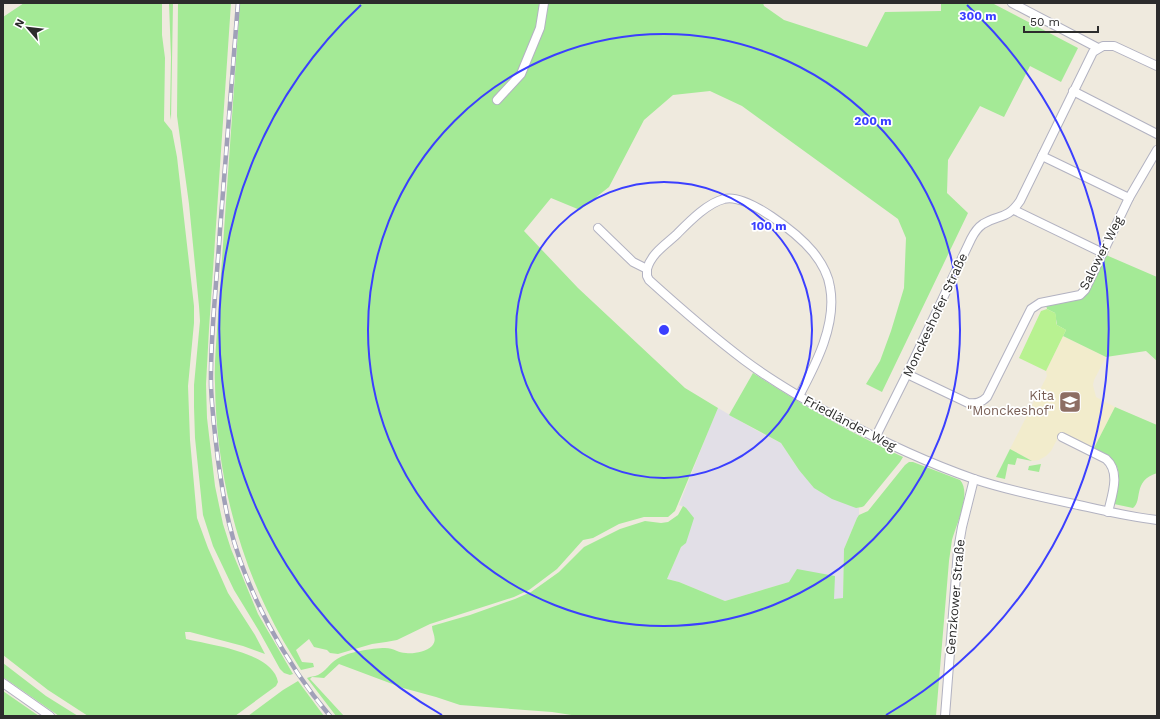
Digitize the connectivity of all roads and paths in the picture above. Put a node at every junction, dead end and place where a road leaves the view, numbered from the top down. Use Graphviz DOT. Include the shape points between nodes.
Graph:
graph roads {
  1 [pos="544,3"];
  2 [pos="1012,3"];
  3 [pos="1098,48"];
  4 [pos="1157,66"];
  5 [pos="1073,91"];
  6 [pos="497,100"];
  7 [pos="1157,134"];
  8 [pos="1157,150"];
  9 [pos="1042,156"];
  10 [pos="1129,198"];
  11 [pos="1014,210"];
  12 [pos="598,228"];
  13 [pos="1103,253"];
  14 [pos="646,269"];
  15 [pos="907,374"];
  16 [pos="799,396"];
  17 [pos="1062,437"];
  18 [pos="876,438"];
  19 [pos="974,479"];
  20 [pos="1108,512"];
  21 [pos="1157,520"];
  22 [pos="3,683"];
  23 [pos="50,716"];
  24 [pos="945,716"];
  1 -- 6 [label="street" via="540,28 521,74"];
  2 -- 3 [label="street"];
  3 -- 4 [label="street" via="1114,46"];
  3 -- 5 [label="street" via="1089,58"];
  5 -- 7 [label="street"];
  5 -- 9 [label="street"];
  8 -- 10 [label="street, Salower Weg"];
  9 -- 10 [label="street"];
  9 -- 11 [label="street"];
  10 -- 13 [label="street, Salower Weg"];
  11 -- 13 [label="street"];
  11 -- 15 [label="street, Monckeshofer Straße" via="977,229"];
  12 -- 14 [label="street, Friedländer Weg" via="633,262"];
  13 -- 15 [label="street, Salower Weg" via="1083,293 1040,303 1031,309 987,397 982,402 968,403"];
  14 -- 16 [label="street, Friedländer Weg" via="649,280 689,316 745,361"];
  14 -- 16 [label="street" via="652,258 694,218 724,199 742,200 783,224 812,251 827,274 830,287 828,326 815,363"];
  15 -- 18 [label="street, Monckeshofer Straße"];
  16 -- 18 [label="street, Friedländer Weg"];
  17 -- 20 [label="street" via="1111,464 1115,477"];
  18 -- 19 [label="street, Friedländer Weg"];
  19 -- 20 [label="street, Friedländer Weg" via="1034,496"];
  19 -- 24 [label="street, Genzkower Straße" via="958,550"];
  20 -- 21 [label="street, Friedländer Weg"];
  22 -- 23 [label="street"];
}
